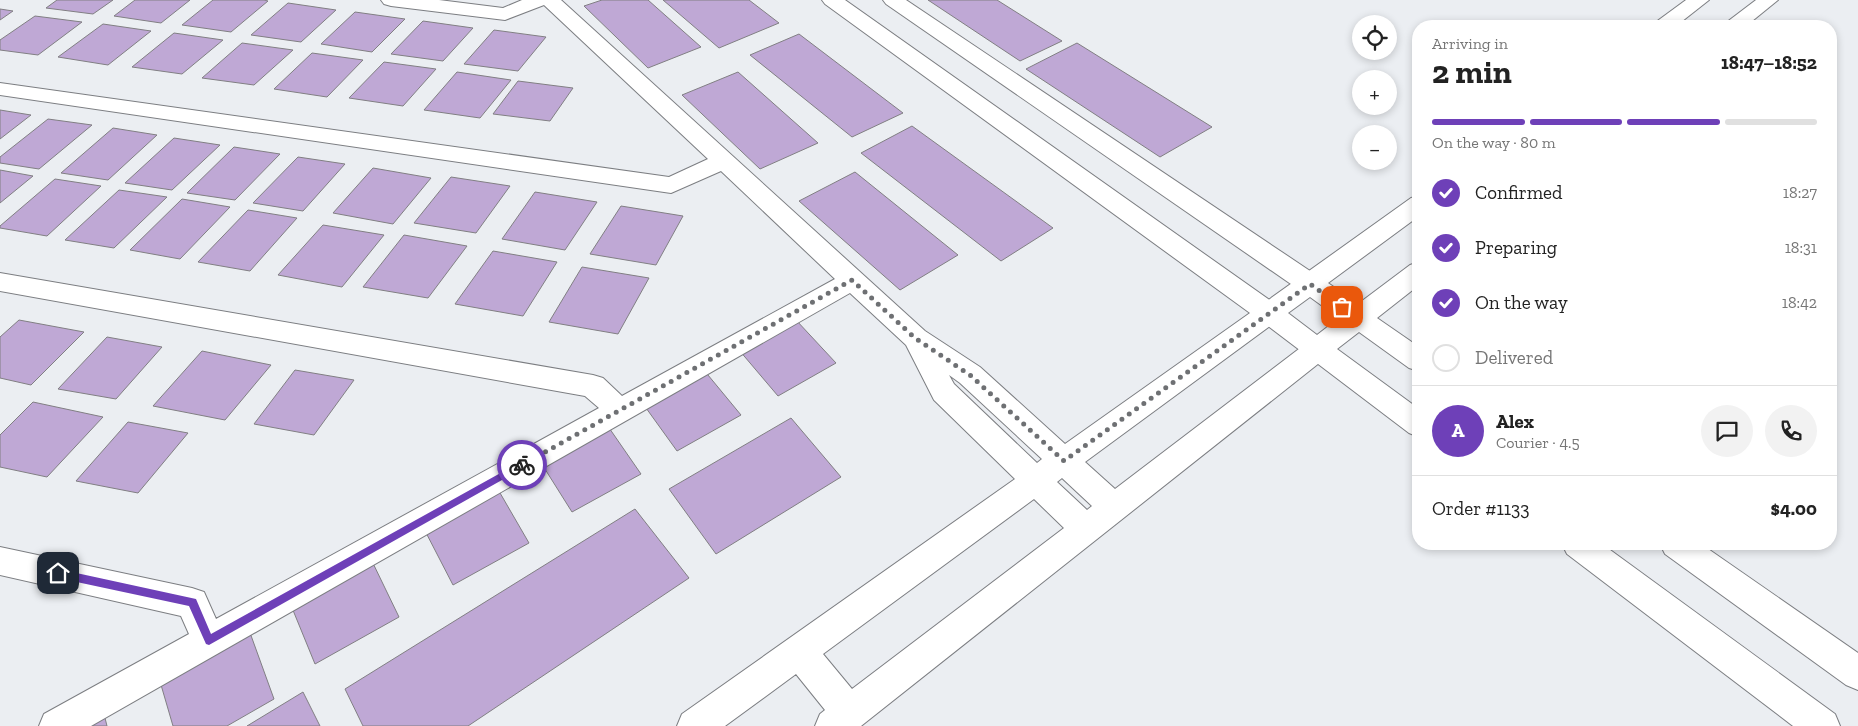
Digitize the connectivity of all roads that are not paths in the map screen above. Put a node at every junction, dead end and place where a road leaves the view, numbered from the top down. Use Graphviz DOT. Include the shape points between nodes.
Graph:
graph roads {
  1 [pos="391,0"];
  2 [pos="539,0"];
  3 [pos="550,0"];
  4 [pos="832,0"];
  5 [pos="893,0"];
  6 [pos="1699,0"];
  7 [pos="1768,0"];
  8 [pos="1673,20"];
  9 [pos="1742,20"];
  10 [pos="0,89"];
  11 [pos="724,161"];
  12 [pos="1190,202"];
  13 [pos="1412,209"];
  14 [pos="1150,228"];
  15 [pos="1412,276"];
  16 [pos="852,280"];
  17 [pos="0,282"];
  18 [pos="1310,284"];
  19 [pos="1268,314"];
  20 [pos="1358,318"];
  21 [pos="915,338"];
  22 [pos="1318,349"];
  23 [pos="1412,356"];
  24 [pos="619,410"];
  25 [pos="1412,420"];
  26 [pos="1064,461"];
  27 [pos="1036,481"];
  28 [pos="1114,507"];
  29 [pos="1086,529"];
  30 [pos="1586,550"];
  31 [pos="1684,550"];
  32 [pos="0,561"];
  33 [pos="209,641"];
  34 [pos="800,651"];
  35 [pos="1858,673"];
  36 [pos="841,719"];
  37 [pos="57,726"];
  38 [pos="695,726"];
  39 [pos="1822,726"];
  1 -- 2 [label="street" via="505,14"];
  3 -- 11 [label="street"];
  4 -- 14 [label="street"];
  5 -- 12 [label="street"];
  6 -- 8 [label="street"];
  7 -- 9 [label="street"];
  10 -- 11 [label="street" via="670,185"];
  11 -- 16 [label="street"];
  12 -- 14 [label="street"];
  12 -- 18 [label="street"];
  13 -- 18 [label="street"];
  14 -- 19 [label="street"];
  15 -- 20 [label="street"];
  16 -- 21 [label="street"];
  16 -- 24 [label="street"];
  17 -- 24 [label="street" via="593,386"];
  18 -- 19 [label="street"];
  18 -- 20 [label="street"];
  19 -- 22 [label="street"];
  19 -- 26 [label="street"];
  20 -- 22 [label="street"];
  20 -- 23 [label="street"];
  21 -- 26 [label="street" via="970,375"];
  21 -- 27 [label="street" via="944,392"];
  22 -- 25 [label="street"];
  22 -- 28 [label="street"];
  24 -- 33 [label="street"];
  26 -- 27 [label="street"];
  26 -- 28 [label="street"];
  27 -- 29 [label="street"];
  27 -- 34 [label="street"];
  28 -- 29 [label="street"];
  29 -- 36 [label="street"];
  30 -- 39 [label="street"];
  31 -- 35 [label="street"];
  32 -- 33 [label="street" via="192,603"];
  33 -- 37 [label="street"];
  34 -- 36 [label="street"];
  34 -- 38 [label="street"];
}
